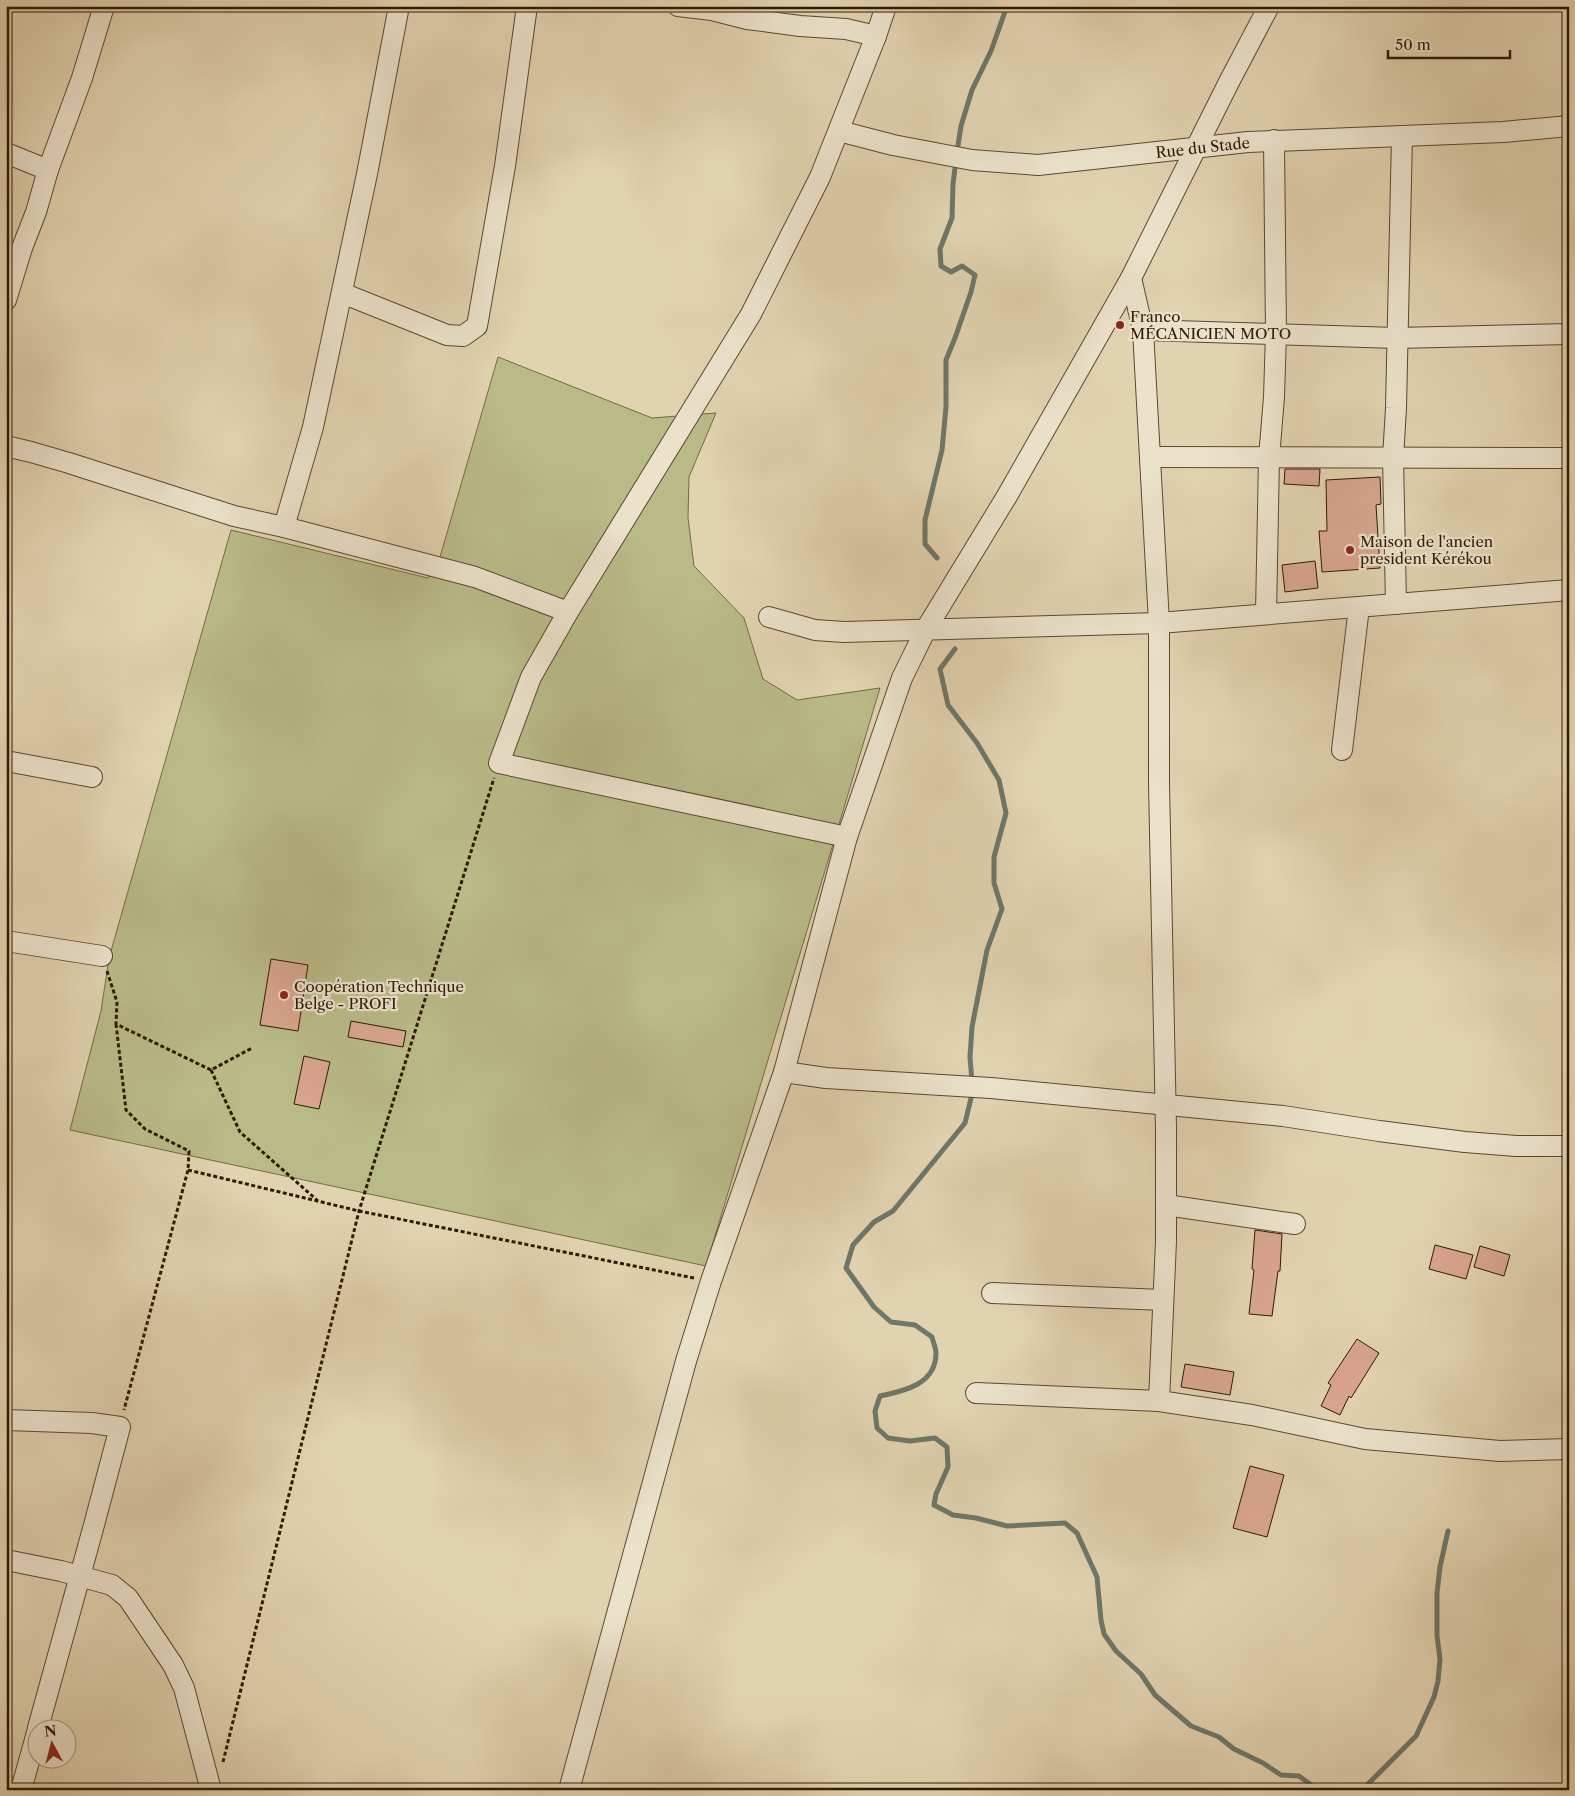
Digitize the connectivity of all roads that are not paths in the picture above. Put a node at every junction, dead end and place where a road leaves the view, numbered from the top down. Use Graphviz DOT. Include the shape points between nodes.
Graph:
graph roads {
  1 [pos="104,6"];
  2 [pos="399,6"];
  3 [pos="527,6"];
  4 [pos="678,6"];
  5 [pos="886,6"];
  6 [pos="1269,6"];
  7 [pos="876,36"];
  8 [pos="1569,126"];
  9 [pos="839,131"];
  10 [pos="1402,136"];
  11 [pos="1274,140"];
  12 [pos="1197,146"];
  13 [pos="6,153"];
  14 [pos="48,170"];
  15 [pos="1131,278"];
  16 [pos="342,293"];
  17 [pos="6,300"];
  18 [pos="1143,330"];
  19 [pos="1276,334"];
  20 [pos="1569,334"];
  21 [pos="1396,338"];
  22 [pos="6,446"];
  23 [pos="1151,457"];
  24 [pos="1269,458"];
  25 [pos="1393,458"];
  26 [pos="1569,458"];
  27 [pos="284,527"];
  28 [pos="1569,590"];
  29 [pos="1396,604"];
  30 [pos="1359,607"];
  31 [pos="568,612"];
  32 [pos="1266,614"];
  33 [pos="769,617"];
  34 [pos="1159,623"];
  35 [pos="926,629"];
  36 [pos="1342,750"];
  37 [pos="6,761"];
  38 [pos="92,777"];
  39 [pos="847,837"];
  40 [pos="6,941"];
  41 [pos="102,956"];
  42 [pos="784,1072"];
  43 [pos="1166,1106"];
  44 [pos="1569,1146"];
  45 [pos="1166,1205"];
  46 [pos="1295,1224"];
  47 [pos="992,1293"];
  48 [pos="1163,1300"];
  49 [pos="976,1393"];
  50 [pos="1159,1401"];
  51 [pos="6,1420"];
  52 [pos="1569,1449"];
  53 [pos="6,1560"];
  54 [pos="79,1576"];
  55 [pos="41,1718"];
  56 [pos="28,1765"];
  57 [pos="21,1790"];
  58 [pos="211,1790"];
  59 [pos="569,1790"];
  1 -- 14 [label="street"];
  2 -- 16 [label="street"];
  3 -- 16 [label="street" via="478,326 463,336 447,335"];
  4 -- 7 [label="street"];
  5 -- 7 [label="street"];
  6 -- 12 [label="street"];
  7 -- 9 [label="street"];
  8 -- 10 [label="street, Rue du Stade"];
  9 -- 12 [label="street, Rue du Stade" via="953,157 1038,165"];
  9 -- 31 [label="street" via="820,177 751,314"];
  10 -- 11 [label="street, Rue du Stade"];
  10 -- 21 [label="street"];
  11 -- 12 [label="street, Rue du Stade"];
  11 -- 19 [label="street"];
  12 -- 15 [label="street"];
  13 -- 14 [label="street"];
  14 -- 17 [label="street"];
  15 -- 18 [label="street"];
  15 -- 35 [label="street" via="1007,496"];
  16 -- 27 [label="street" via="313,427"];
  18 -- 19 [label="street"];
  18 -- 23 [label="street"];
  19 -- 21 [label="street"];
  19 -- 24 [label="street"];
  20 -- 21 [label="street"];
  21 -- 25 [label="street"];
  22 -- 27 [label="street" via="234,516"];
  23 -- 24 [label="street"];
  23 -- 34 [label="street"];
  24 -- 25 [label="street"];
  24 -- 32 [label="street"];
  25 -- 26 [label="street"];
  25 -- 29 [label="street"];
  27 -- 31 [label="street" via="475,576"];
  28 -- 29 [label="street"];
  29 -- 30 [label="street"];
  30 -- 32 [label="street"];
  30 -- 36 [label="street"];
  31 -- 39 [label="street" via="531,676 499,763"];
  32 -- 34 [label="street"];
  33 -- 35 [label="street" via="815,630"];
  34 -- 35 [label="street"];
  34 -- 43 [label="street"];
  35 -- 39 [label="street" via="902,678"];
  37 -- 38 [label="street"];
  39 -- 42 [label="street"];
  40 -- 41 [label="street"];
  42 -- 43 [label="street"];
  42 -- 59 [label="street" via="686,1361"];
  43 -- 44 [label="street" via="1283,1116 1465,1142"];
  43 -- 45 [label="street"];
  45 -- 46 [label="street"];
  45 -- 48 [label="street"];
  47 -- 48 [label="street"];
  48 -- 50 [label="street"];
  49 -- 50 [label="street"];
  50 -- 52 [label="street" via="1364,1439 1500,1451"];
  51 -- 54 [label="street" via="120,1426"];
  53 -- 54 [label="street"];
  54 -- 55 [label="street"];
  54 -- 58 [label="street" via="112,1585 128,1598 173,1665 184,1688"];
  56 -- 57 [label="street"];
}
